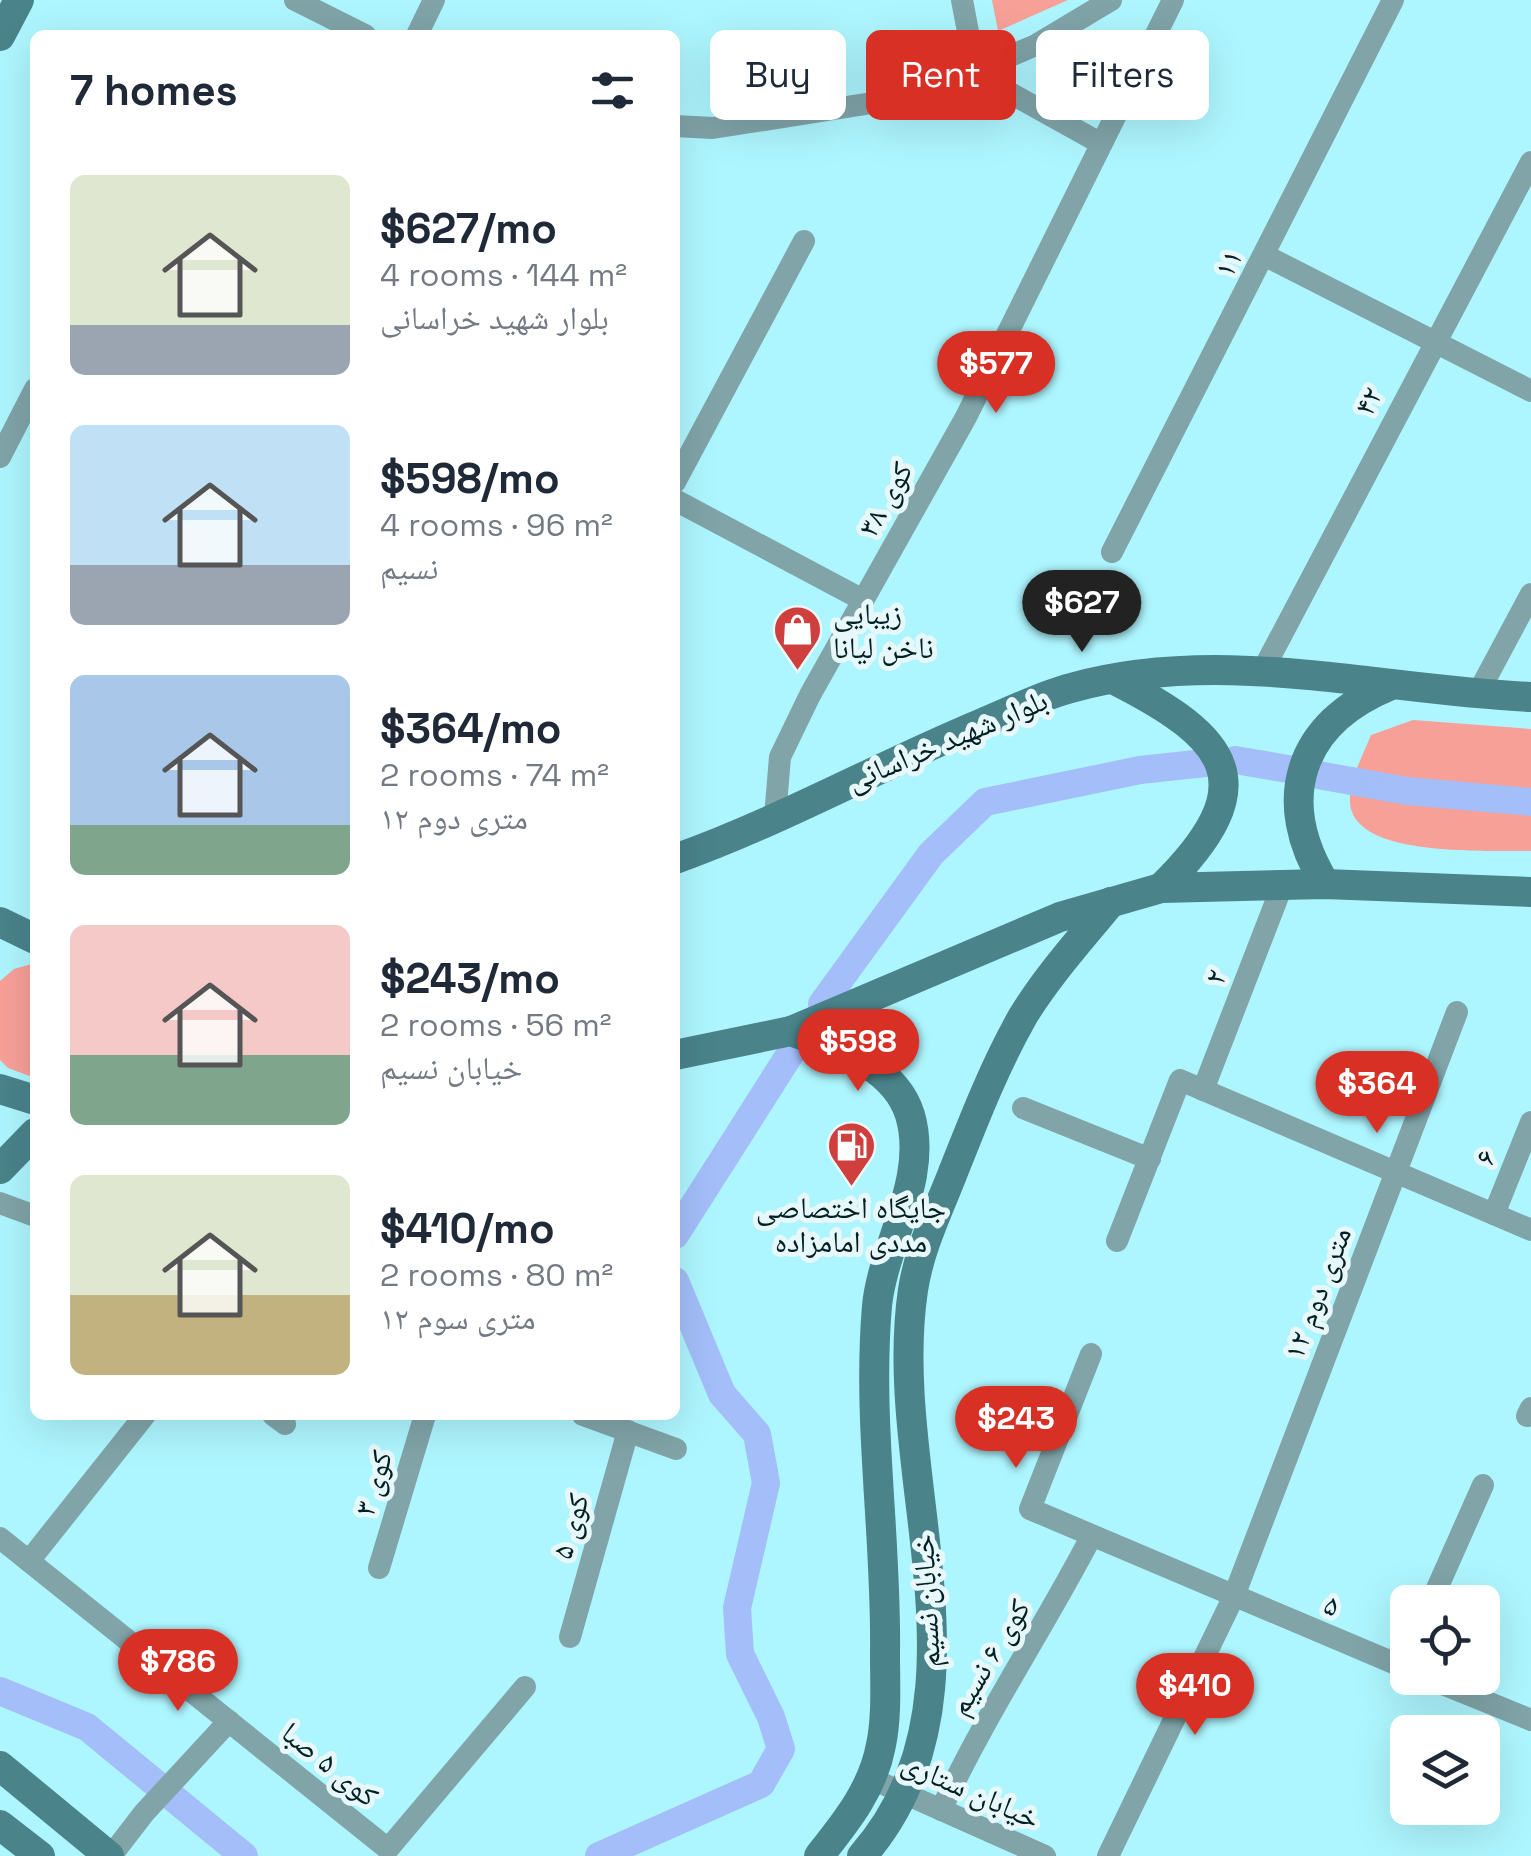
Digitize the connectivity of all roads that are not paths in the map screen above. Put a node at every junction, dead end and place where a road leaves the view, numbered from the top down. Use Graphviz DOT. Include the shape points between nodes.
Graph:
graph roads {
  1 [pos="18,0"];
  2 [pos="295,0"];
  3 [pos="434,0"];
  4 [pos="962,0"];
  5 [pos="1111,0"];
  6 [pos="1173,0"];
  7 [pos="1393,0"];
  8 [pos="355,30"];
  9 [pos="419,30"];
  10 [pos="968,30"];
  11 [pos="0,36"];
  12 [pos="1016,54"];
  13 [pos="1016,96"];
  14 [pos="866,104"];
  15 [pos="680,126"];
  16 [pos="1100,143"];
  17 [pos="1531,162"];
  18 [pos="804,241"];
  19 [pos="1266,256"];
  20 [pos="1433,341"];
  21 [pos="1531,391"];
  22 [pos="30,399"];
  23 [pos="0,457"];
  24 [pos="680,473"];
  25 [pos="680,503"];
  26 [pos="1112,552"];
  27 [pos="1531,594"];
  28 [pos="864,600"];
  29 [pos="1263,670"];
  30 [pos="1112,679"];
  31 [pos="1388,686"];
  32 [pos="1477,695"];
  33 [pos="1531,697"];
  34 [pos="775,817"];
  35 [pos="680,857"];
  36 [pos="1324,884"];
  37 [pos="1282,886"];
  38 [pos="1161,888"];
  39 [pos="1531,892"];
  40 [pos="1111,902"];
  41 [pos="0,922"];
  42 [pos="30,937"];
  43 [pos="30,941"];
  44 [pos="0,952"];
  45 [pos="1457,1012"];
  46 [pos="790,1031"];
  47 [pos="680,1054"];
  48 [pos="0,1088"];
  49 [pos="1203,1090"];
  50 [pos="30,1098"];
  51 [pos="1023,1108"];
  52 [pos="1531,1122"];
  53 [pos="30,1138"];
  54 [pos="30,1158"];
  55 [pos="1150,1159"];
  56 [pos="0,1169"];
  57 [pos="1396,1172"];
  58 [pos="0,1178"];
  59 [pos="0,1203"];
  60 [pos="30,1214"];
  61 [pos="1494,1214"];
  62 [pos="1531,1230"];
  63 [pos="1117,1242"];
  64 [pos="1091,1354"];
  65 [pos="141,1420"];
  66 [pos="423,1420"];
  67 [pos="597,1420"];
  68 [pos="628,1431"];
  69 [pos="676,1449"];
  70 [pos="1484,1485"];
  71 [pos="1091,1537"];
  72 [pos="0,1538"];
  73 [pos="29,1561"];
  74 [pos="379,1568"];
  75 [pos="1439,1585"];
  76 [pos="1234,1596"];
  77 [pos="570,1637"];
  78 [pos="1390,1657"];
  79 [pos="525,1687"];
  80 [pos="1470,1695"];
  81 [pos="1531,1720"];
  82 [pos="229,1721"];
  83 [pos="0,1766"];
  84 [pos="872,1779"];
  85 [pos="906,1794"];
  86 [pos="941,1810"];
  87 [pos="0,1824"];
  88 [pos="40,1856"];
  89 [pos="110,1856"];
  90 [pos="819,1856"];
  91 [pos="862,1856"];
  92 [pos="1045,1856"];
  93 [pos="1108,1856"];
  1 -- 11 [label="main road"];
  2 -- 8 [label="street"];
  3 -- 9 [label="street"];
  4 -- 10 [label="street"];
  5 -- 12 [label="street"];
  6 -- 16 [label="street, کوی ۳۸"];
  7 -- 19 [label="street, ۱۱"];
  13 -- 16 [label="street"];
  14 -- 15 [label="street" via="714,128"];
  16 -- 28 [label="street, کوی ۳۸" via="966,417"];
  17 -- 20 [label="street, ۴۲"];
  18 -- 24 [label="street"];
  19 -- 20 [label="street"];
  19 -- 26 [label="street, ۱۱"];
  20 -- 21 [label="street"];
  20 -- 29 [label="street, ۴۲"];
  22 -- 23 [label="street"];
  25 -- 28 [label="street"];
  27 -- 32 [label="street"];
  28 -- 34 [label="street, کوی ۳۸" via="780,757"];
  29 -- 30 [label="main road, بلوار شهید خراسانی"];
  29 -- 31 [label="main road, بلوار شهید خراسانی"];
  30 -- 34 [label="main road, بلوار شهید خراسانی" via="992,719"];
  30 -- 38 [label="main road" via="1198,729 1216,750 1225,779 1216,820 1195,855"];
  31 -- 32 [label="main road, بلوار شهید خراسانی"];
  31 -- 36 [label="main road" via="1356,700 1329,723 1298,785 1306,854"];
  32 -- 33 [label="main road, بلوار شهید خراسانی"];
  34 -- 35 [label="main road, بلوار شهید خراسانی"];
  36 -- 37 [label="main road"];
  36 -- 39 [label="main road"];
  37 -- 38 [label="main road"];
  37 -- 49 [label="street, ۲"];
  38 -- 40 [label="main road"];
  40 -- 46 [label="main road" via="951,960"];
  40 -- 85 [label="main road, خیابان نسیم" via="1024,1016 986,1091 913,1290 908,1354 932,1654 928,1719"];
  41 -- 42 [label="main road"];
  43 -- 44 [label="main road"];
  45 -- 57 [label="street, ۱۲ متری دوم"];
  46 -- 47 [label="main road"];
  46 -- 84 [label="main road, خیابان نسیم" via="873,1066 910,1113 913,1173 886,1260 873,1353 886,1580 884,1710"];
  48 -- 50 [label="main road"];
  49 -- 55 [label="street" via="1180,1080"];
  49 -- 57 [label="street"];
  51 -- 55 [label="street"];
  52 -- 61 [label="street, ۶"];
  53 -- 56 [label="main road"];
  54 -- 58 [label="main road"];
  55 -- 63 [label="street"];
  57 -- 61 [label="street"];
  57 -- 76 [label="street, ۱۲ متری دوم"];
  59 -- 60 [label="street"];
  61 -- 62 [label="street"];
  64 -- 71 [label="street, ۵" via="1030,1509"];
  65 -- 73 [label="street"];
  66 -- 74 [label="street, کوی ۳"];
  67 -- 68 [label="street"];
  68 -- 69 [label="street"];
  68 -- 77 [label="street, کوی ۵"];
  70 -- 75 [label="street"];
  71 -- 76 [label="street, ۵"];
  71 -- 86 [label="street, کوی ۶ نسیم"];
  72 -- 73 [label="street, کوی ۵ صبا"];
  73 -- 82 [label="street, کوی ۵ صبا"];
  76 -- 78 [label="street, ۵"];
  76 -- 93 [label="street, ۱۲ متری دوم"];
  79 -- 82 [label="street, کوی ۵ صبا" via="388,1849"];
  80 -- 81 [label="street"];
  82 -- 89 [label="street"];
  83 -- 89 [label="main road"];
  84 -- 85 [label="street, خیابان ستاری"];
  84 -- 90 [label="main road, خیابان نسیم"];
  85 -- 86 [label="street, خیابان ستاری"];
  85 -- 91 [label="main road, خیابان نسیم"];
  86 -- 92 [label="street, خیابان ستاری"];
  87 -- 88 [label="main road"];
}
